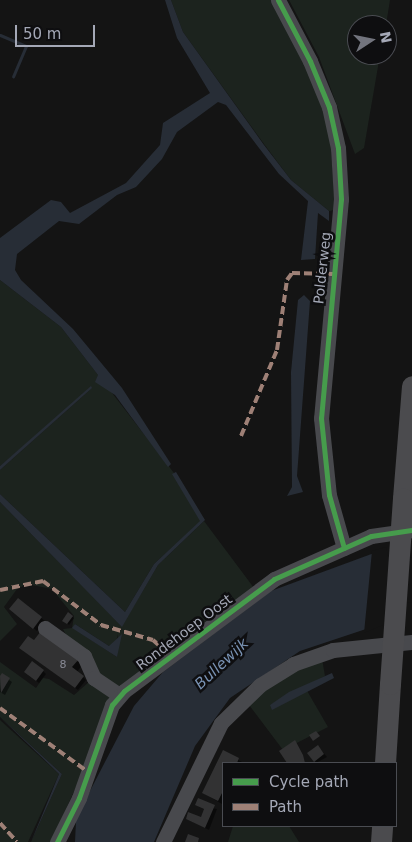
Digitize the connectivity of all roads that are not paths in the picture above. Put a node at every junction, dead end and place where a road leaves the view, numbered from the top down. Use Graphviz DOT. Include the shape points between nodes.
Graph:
graph roads {
  1 [pos="278,0"];
  2 [pos="412,386"];
  3 [pos="412,530"];
  4 [pos="344,548"];
  5 [pos="45,628"];
  6 [pos="412,642"];
  7 [pos="119,695"];
  8 [pos="386,762"];
  9 [pos="382,827"];
  10 [pos="57,842"];
  11 [pos="163,842"];
  12 [pos="382,842"];
  1 -- 4 [label="street, Polderweg" via="314,70 338,148 340,199 321,418 329,495"];
  2 -- 8 [label="highway, bridge"];
  3 -- 4 [label="street, Rondehoep Oost" via="371,536"];
  4 -- 7 [label="street, Rondehoep Oost" via="274,579"];
  5 -- 7 [label="street" via="84,656 94,678"];
  6 -- 11 [label="street" via="352,646 308,658 245,697 221,723 200,760"];
  7 -- 10 [label="street"];
  9 -- 12 [label="highway"];
}
